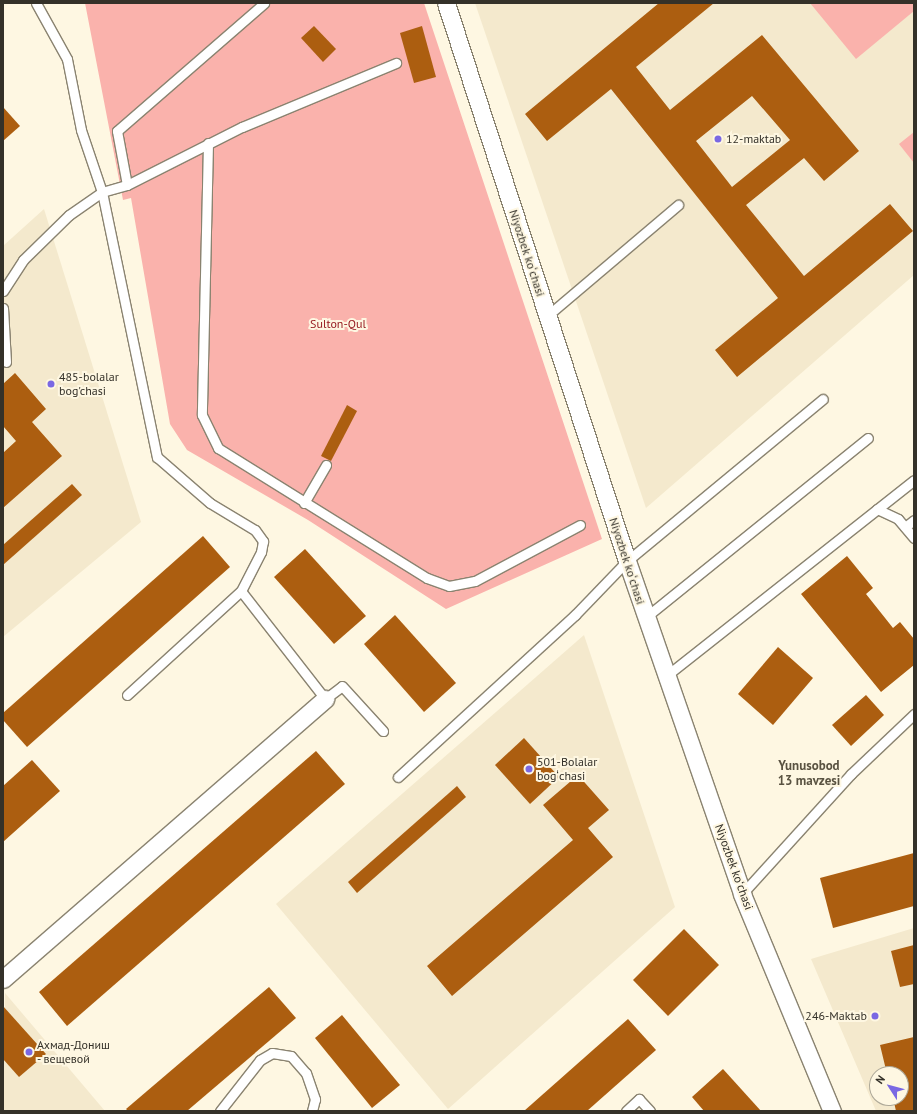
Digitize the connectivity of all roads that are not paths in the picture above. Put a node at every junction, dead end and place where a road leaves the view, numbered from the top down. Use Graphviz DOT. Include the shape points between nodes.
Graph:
graph roads {
  1 [pos="36,3"];
  2 [pos="264,3"];
  3 [pos="446,3"];
  4 [pos="396,63"];
  5 [pos="208,143"];
  6 [pos="127,185"];
  7 [pos="102,192"];
  8 [pos="678,205"];
  9 [pos="3,291"];
  10 [pos="3,308"];
  11 [pos="548,316"];
  12 [pos="6,362"];
  13 [pos="823,399"];
  14 [pos="868,438"];
  15 [pos="326,465"];
  16 [pos="914,480"];
  17 [pos="304,503"];
  18 [pos="876,509"];
  19 [pos="914,520"];
  20 [pos="580,525"];
  21 [pos="905,527"];
  22 [pos="914,538"];
  23 [pos="627,561"];
  24 [pos="241,591"];
  25 [pos="646,617"];
  26 [pos="666,676"];
  27 [pos="127,695"];
  28 [pos="325,699"];
  29 [pos="914,714"];
  30 [pos="383,731"];
  31 [pos="398,777"];
  32 [pos="742,894"];
  33 [pos="3,979"];
  34 [pos="220,1111"];
  35 [pos="312,1111"];
  36 [pos="626,1111"];
  37 [pos="650,1111"];
  38 [pos="832,1111"];
  1 -- 7 [label="lane" via="67,59 81,130"];
  2 -- 6 [label="lane" via="117,131"];
  3 -- 11 [label="street, Niyozbek koʻchasi"];
  4 -- 5 [label="lane"];
  5 -- 6 [label="lane"];
  5 -- 17 [label="lane" via="202,415 211,438 228,456"];
  6 -- 7 [label="lane"];
  7 -- 9 [label="lane" via="68,215 23,260"];
  7 -- 24 [label="lane" via="158,457 210,503 255,530 263,540 261,552"];
  8 -- 11 [label="lane"];
  10 -- 12 [label="lane"];
  11 -- 23 [label="street, Niyozbek koʻchasi"];
  13 -- 23 [label="lane"];
  14 -- 25 [label="lane"];
  15 -- 17 [label="lane"];
  16 -- 18 [label="lane"];
  17 -- 20 [label="lane" via="428,578 449,586 475,581"];
  18 -- 21 [label="lane" via="889,513"];
  18 -- 26 [label="lane"];
  19 -- 21 [label="lane"];
  21 -- 22 [label="lane"];
  23 -- 25 [label="street, Niyozbek koʻchasi"];
  23 -- 31 [label="lane" via="575,615"];
  24 -- 27 [label="lane"];
  24 -- 28 [label="lane"];
  25 -- 26 [label="street, Niyozbek koʻchasi"];
  26 -- 32 [label="street, Niyozbek koʻchasi"];
  28 -- 30 [label="lane" via="342,686"];
  28 -- 33 [label="street"];
  29 -- 32 [label="lane" via="851,774"];
  32 -- 38 [label="street, Niyozbek koʻchasi"];
  34 -- 35 [label="lane" via="260,1060 272,1053 291,1056 306,1073 315,1099"];
  36 -- 37 [label="lane" via="639,1099"];
}
